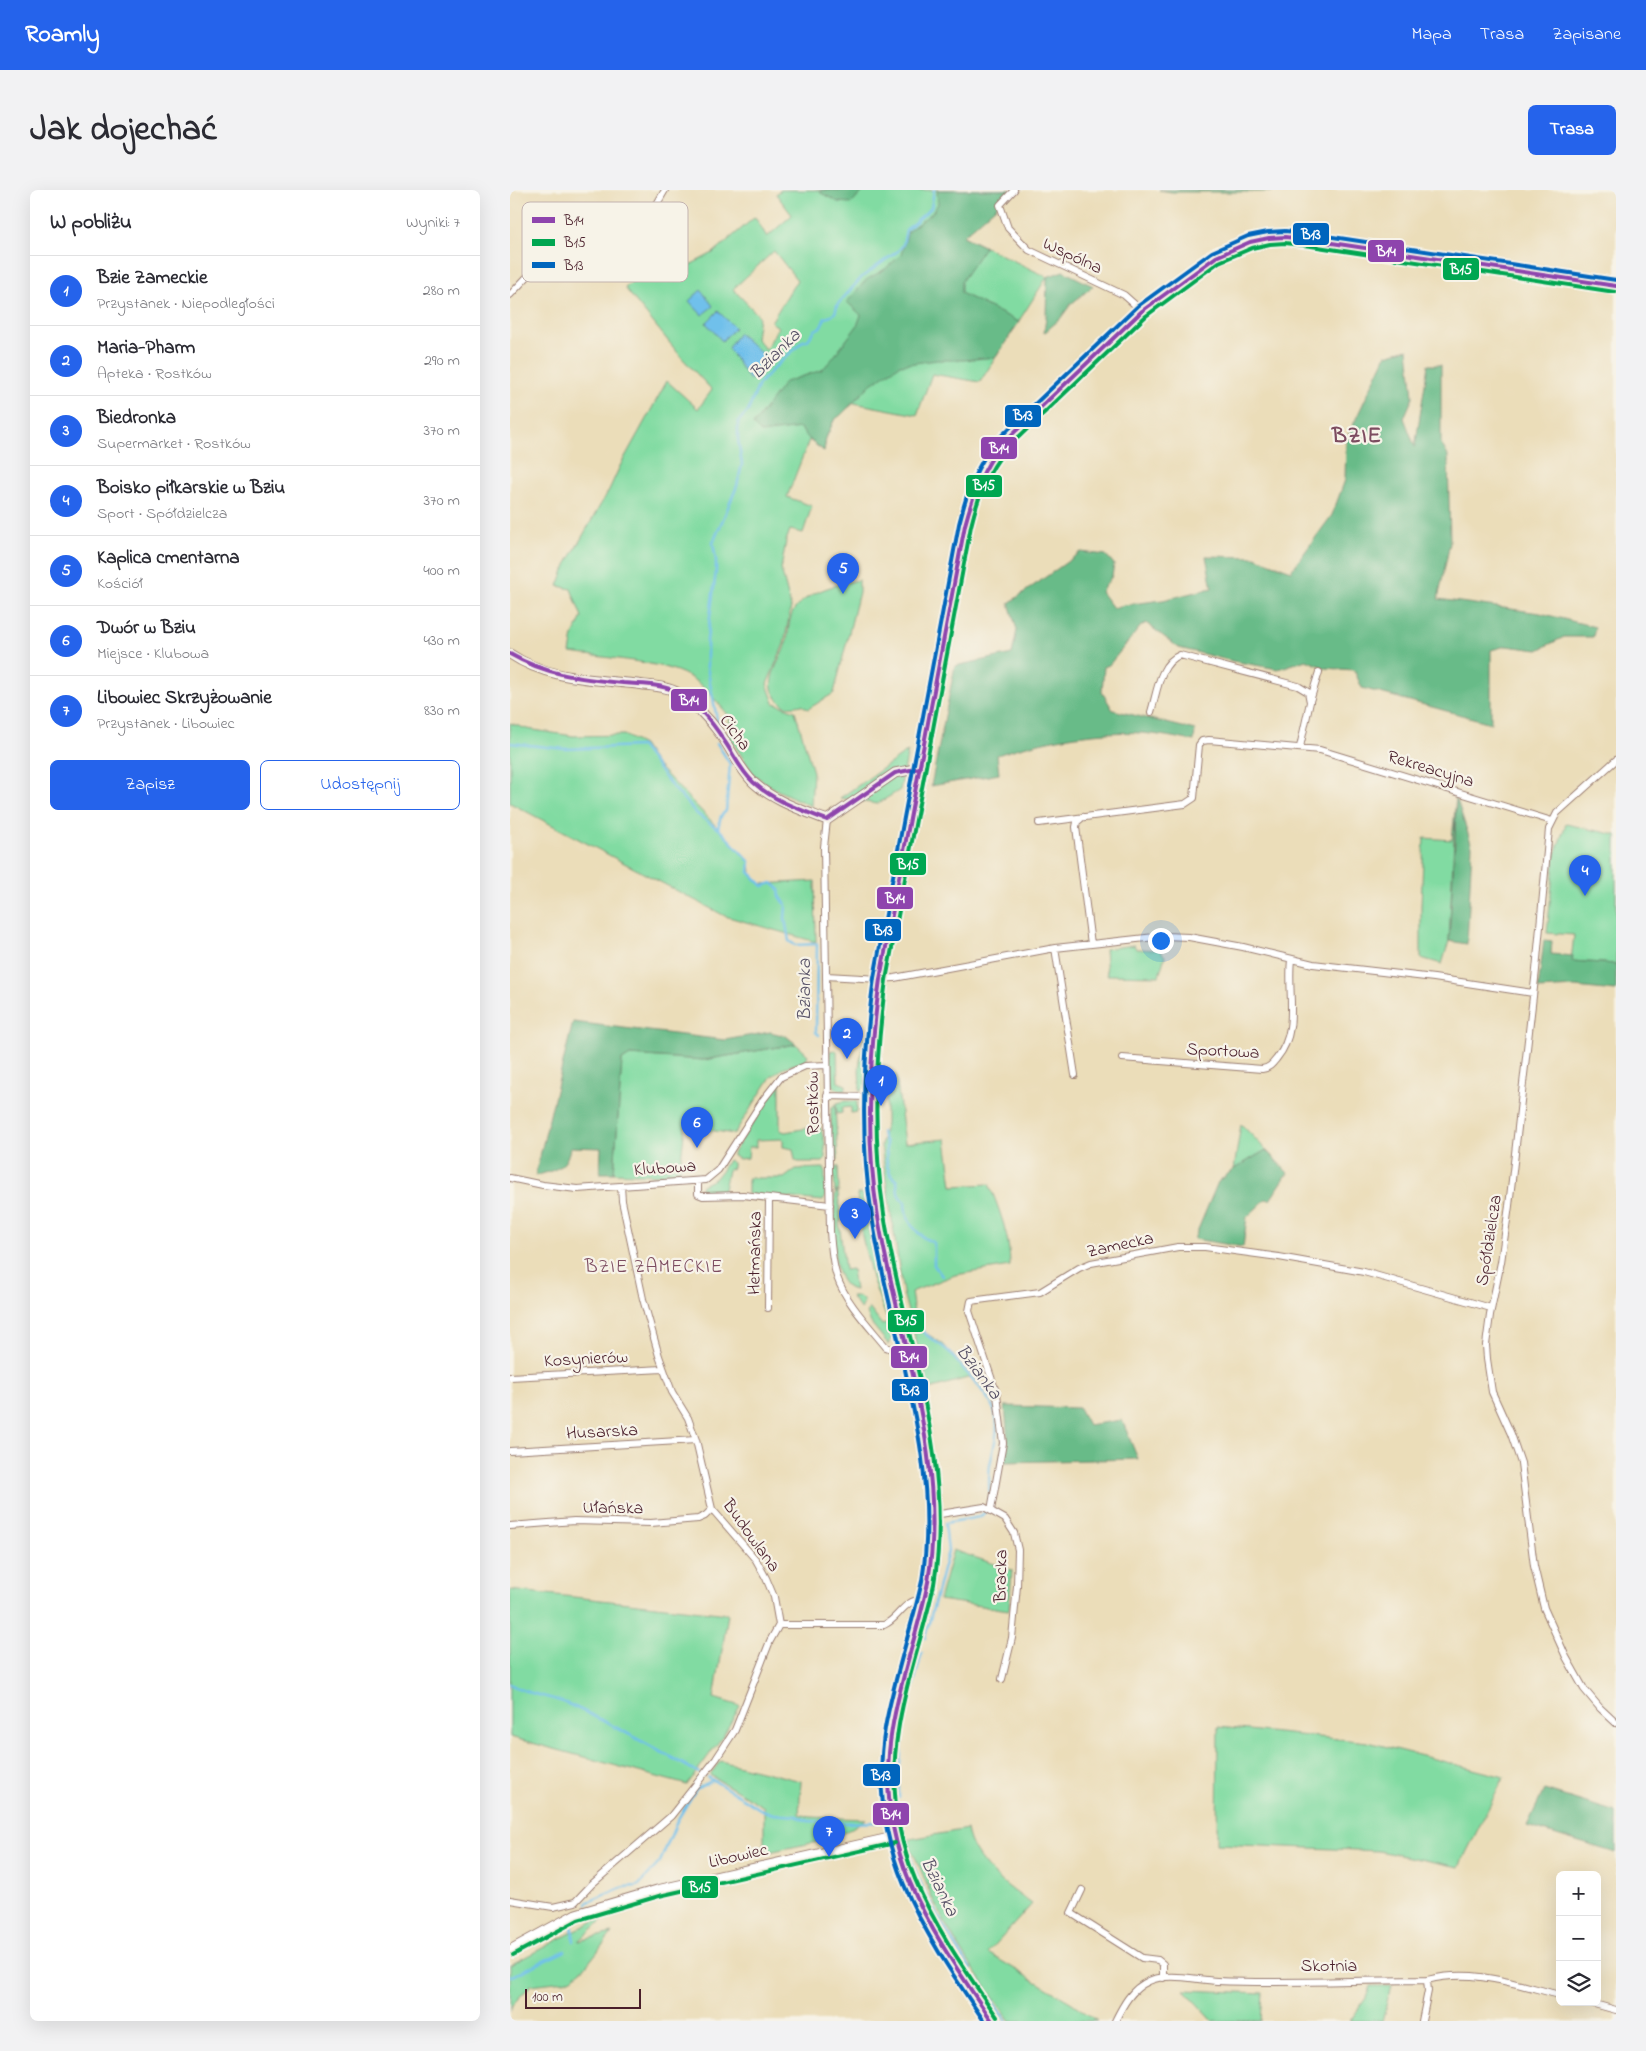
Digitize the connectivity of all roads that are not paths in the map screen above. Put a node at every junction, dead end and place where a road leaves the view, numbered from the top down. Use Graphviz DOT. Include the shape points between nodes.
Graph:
graph roads {
  1 [pos="665,190"];
  2 [pos="1014,190"];
  3 [pos="658,202"];
  4 [pos="522,282"];
  5 [pos="1616,286"];
  6 [pos="510,295"];
  7 [pos="1142,311"];
  8 [pos="510,654"];
  9 [pos="1319,672"];
  10 [pos="1310,702"];
  11 [pos="1151,712"];
  12 [pos="1300,747"];
  13 [pos="1616,760"];
  14 [pos="920,768"];
  15 [pos="1083,817"];
  16 [pos="827,820"];
  17 [pos="1552,821"];
  18 [pos="1039,823"];
  19 [pos="1091,944"];
  20 [pos="1055,948"];
  21 [pos="1292,960"];
  22 [pos="826,976"];
  23 [pos="880,979"];
  24 [pos="1533,993"];
  25 [pos="1122,1058"];
  26 [pos="827,1065"];
  27 [pos="1075,1075"];
  28 [pos="827,1096"];
  29 [pos="869,1097"];
  30 [pos="510,1178"];
  31 [pos="698,1182"];
  32 [pos="621,1186"];
  33 [pos="770,1199"];
  34 [pos="830,1205"];
  35 [pos="768,1308"];
  36 [pos="1491,1308"];
  37 [pos="908,1349"];
  38 [pos="663,1369"];
  39 [pos="510,1377"];
  40 [pos="696,1440"];
  41 [pos="510,1451"];
  42 [pos="712,1509"];
  43 [pos="992,1510"];
  44 [pos="934,1515"];
  45 [pos="510,1526"];
  46 [pos="924,1599"];
  47 [pos="779,1625"];
  48 [pos="1002,1679"];
  49 [pos="1616,1723"];
  50 [pos="894,1837"];
  51 [pos="1082,1890"];
  52 [pos="510,1900"];
  53 [pos="576,1902"];
  54 [pos="576,1914"];
  55 [pos="510,1950"];
  56 [pos="1163,1978"];
  57 [pos="1427,1980"];
  58 [pos="1556,1994"];
  59 [pos="1601,2006"];
  60 [pos="1616,2010"];
  61 [pos="992,2021"];
  62 [pos="1115,2021"];
  63 [pos="1422,2021"];
  1 -- 3 [label="street"];
  2 -- 7 [label="street, Wspólna" via="1000,205 1008,228 1029,250 1124,295"];
  4 -- 6 [label="street"];
  5 -- 7 [label="street" via="1285,237 1250,242 1216,257"];
  7 -- 14 [label="street" via="1002,444 981,472 965,525"];
  8 -- 16 [label="street, Cicha" via="550,673 648,685 676,692 720,734 753,782 776,798"];
  9 -- 10 [label="street"];
  10 -- 11 [label="street" via="1308,692 1298,686 1180,655 1165,666"];
  10 -- 12 [label="street"];
  12 -- 15 [label="street, Rekreacyjna" via="1202,741 1194,798 1185,804"];
  12 -- 17 [label="street, Rekreacyjna" via="1348,757"];
  13 -- 17 [label="street"];
  14 -- 16 [label="street" via="896,773"];
  14 -- 23 [label="street"];
  15 -- 18 [label="street, Rekreacyjna"];
  15 -- 19 [label="street" via="1076,828"];
  16 -- 22 [label="street, Rostków" via="824,847"];
  17 -- 24 [label="street, Spółdzielcza"];
  19 -- 20 [label="street"];
  19 -- 21 [label="street" via="1164,936 1188,937 1243,946"];
  20 -- 23 [label="street"];
  20 -- 27 [label="street"];
  21 -- 24 [label="street"];
  21 -- 25 [label="street, Sportowa" via="1290,1034 1283,1050 1268,1068"];
  22 -- 23 [label="street"];
  22 -- 26 [label="street, Rostków"];
  23 -- 29 [label="street" via="872,1034"];
  24 -- 36 [label="street, Spółdzielcza" via="1509,1206"];
  26 -- 28 [label="street, Rostków"];
  26 -- 31 [label="street, Klubowa" via="805,1066 781,1077 718,1170"];
  28 -- 29 [label="street"];
  28 -- 34 [label="street, Rostków"];
  29 -- 37 [label="street" via="878,1215"];
  30 -- 32 [label="street, Klubowa" via="563,1188"];
  31 -- 32 [label="street, Klubowa"];
  31 -- 33 [label="street, Hetmańska" via="700,1196 742,1195"];
  32 -- 38 [label="street, Budowlana" via="643,1299"];
  33 -- 34 [label="street, Hetmańska"];
  33 -- 35 [label="street, Hetmańska"];
  34 -- 37 [label="street, Rostków" via="833,1262 844,1292 886,1347"];
  36 -- 43 [label="street, Zamecka" via="1354,1270 1192,1246 1091,1263 1040,1292 971,1301 969,1310 997,1395 1003,1442"];
  36 -- 49 [label="street, Spółdzielcza" via="1486,1345 1489,1376 1520,1463 1534,1566 1544,1608 1584,1689"];
  37 -- 44 [label="street" via="926,1436"];
  38 -- 39 [label="street, Kosynierów"];
  38 -- 40 [label="street, Budowlana"];
  40 -- 41 [label="street, Husarska"];
  40 -- 42 [label="street, Budowlana"];
  42 -- 45 [label="street, Ułańska" via="698,1519 651,1523 574,1522"];
  42 -- 47 [label="street, Budowlana" via="756,1560 774,1597"];
  43 -- 44 [label="street" via="984,1507"];
  43 -- 48 [label="street, Bracka" via="1005,1519 1014,1533 1018,1550 1012,1638"];
  44 -- 46 [label="street" via="933,1552"];
  46 -- 47 [label="street" via="908,1603 884,1625"];
  46 -- 50 [label="street" via="892,1732 889,1788"];
  47 -- 53 [label="street" via="735,1730 716,1759 671,1816 592,1884"];
  50 -- 54 [label="street, Libowiec" via="657,1890"];
  50 -- 61 [label="street" via="908,1883 921,1911"];
  51 -- 56 [label="street" via="1071,1913 1142,1958 1158,1960 1163,1964"];
  52 -- 53 [label="street" via="553,1907"];
  53 -- 54 [label="street"];
  54 -- 55 [label="street, Libowiec"];
  56 -- 57 [label="street, Skotnia" via="1217,1981"];
  56 -- 62 [label="street, Skotnia" via="1149,1981 1132,1993"];
  57 -- 58 [label="street, Skotnia" via="1446,1975 1483,1976"];
  57 -- 63 [label="street"];
  59 -- 60 [label="street"];
}
